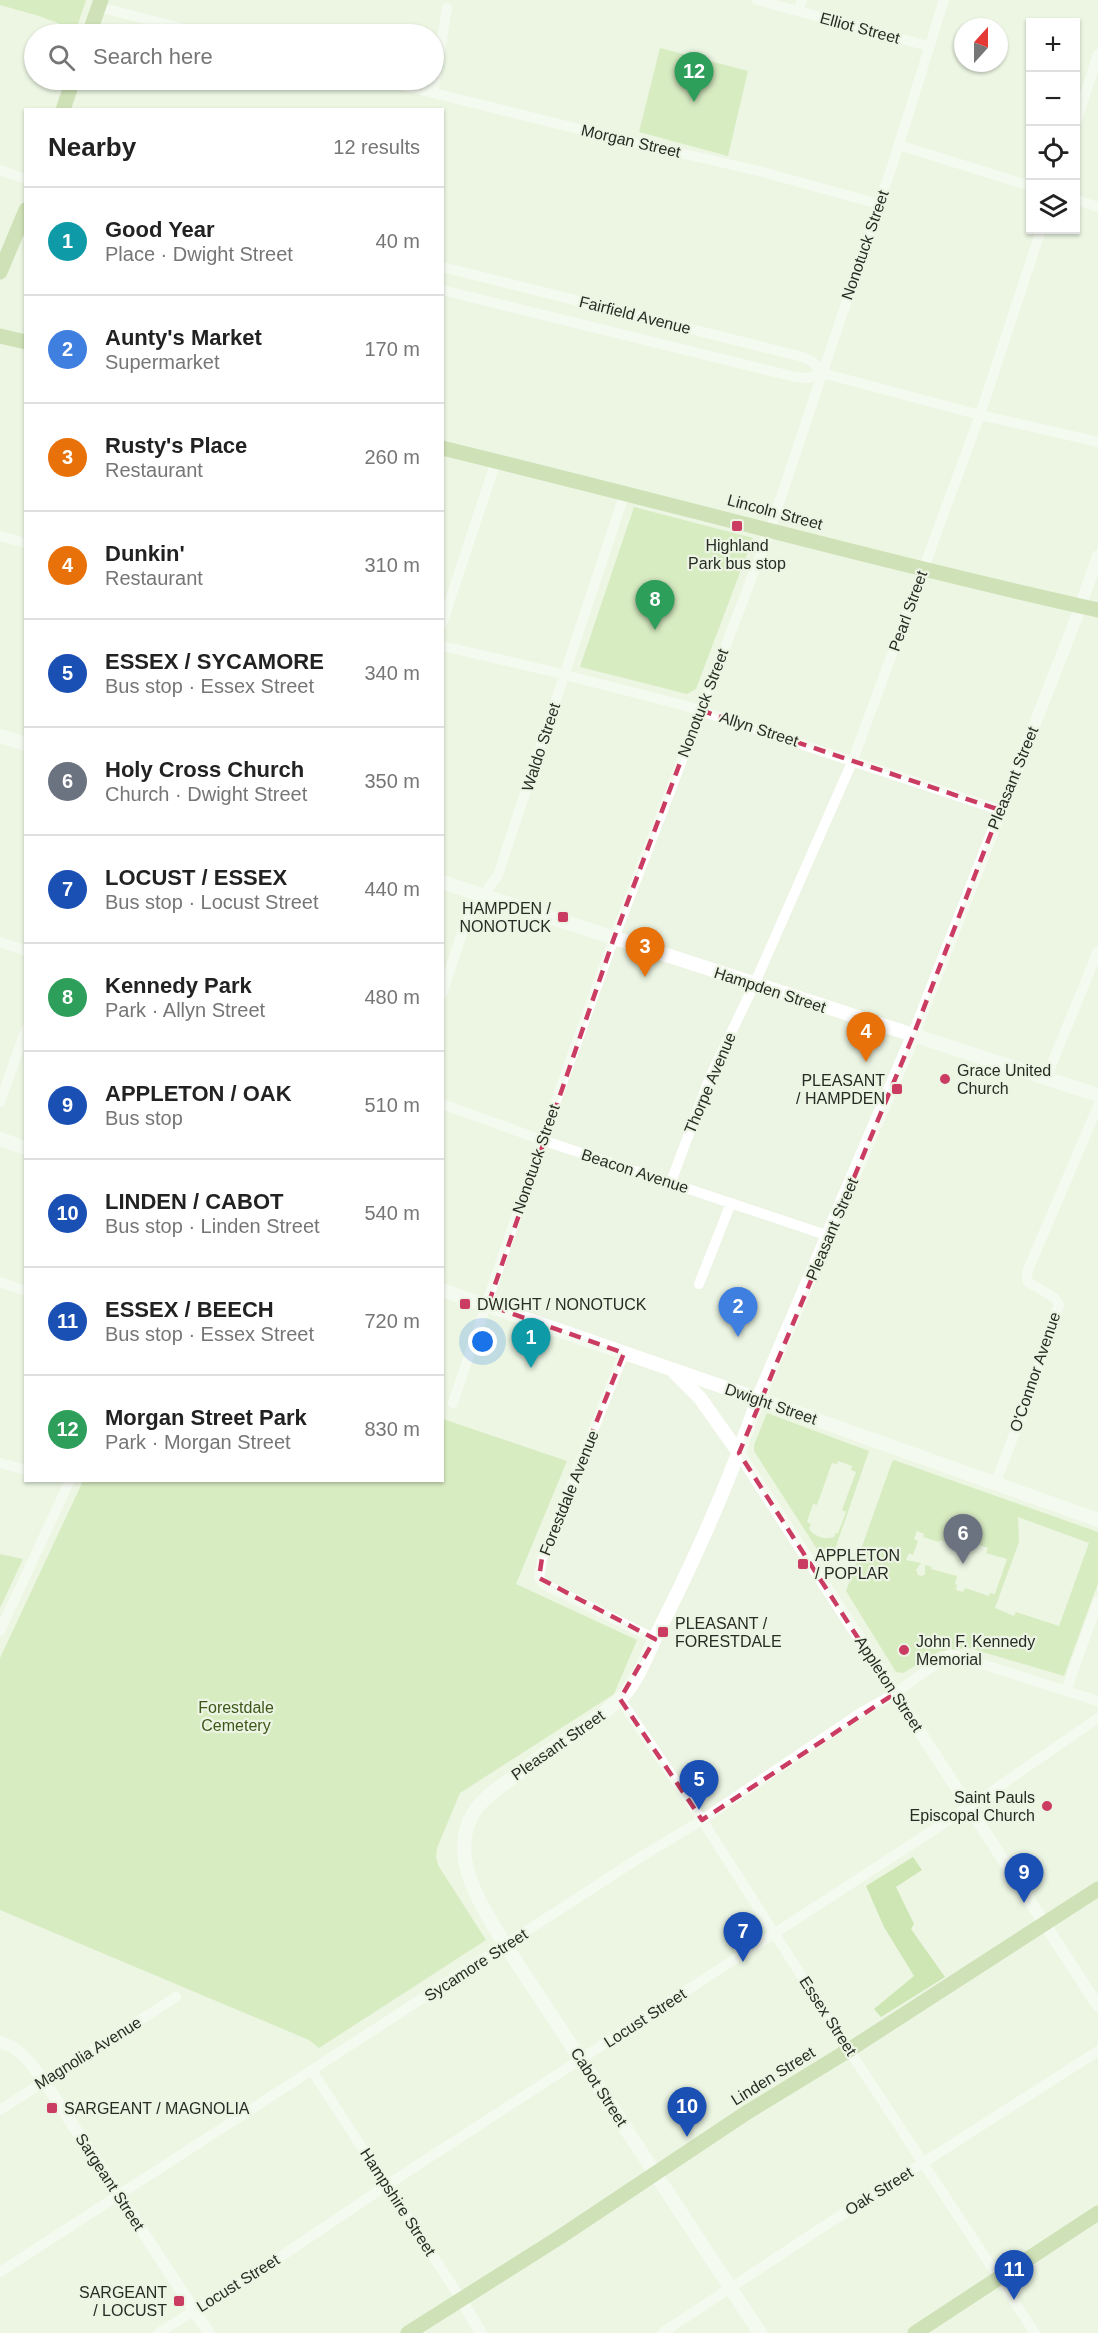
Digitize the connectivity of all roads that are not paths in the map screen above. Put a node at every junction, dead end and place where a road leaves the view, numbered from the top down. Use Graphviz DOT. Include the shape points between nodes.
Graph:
graph roads {
  1 [pos="757,0"];
  2 [pos="802,0"];
  3 [pos="944,0"];
  4 [pos="100,4"];
  5 [pos="447,8"];
  6 [pos="798,11"];
  7 [pos="93,24"];
  8 [pos="169,24"];
  9 [pos="444,26"];
  10 [pos="928,46"];
  11 [pos="1098,54"];
  12 [pos="70,90"];
  13 [pos="421,90"];
  14 [pos="433,90"];
  15 [pos="433,93"];
  16 [pos="64,108"];
  17 [pos="1080,110"];
  18 [pos="899,145"];
  19 [pos="0,170"];
  20 [pos="24,178"];
  21 [pos="1026,185"];
  22 [pos="1080,201"];
  23 [pos="879,204"];
  24 [pos="1098,207"];
  25 [pos="24,215"];
  26 [pos="1040,234"];
  27 [pos="444,267"];
  28 [pos="0,272"];
  29 [pos="444,290"];
  30 [pos="0,336"];
  31 [pos="24,342"];
  32 [pos="822,373"];
  33 [pos="980,415"];
  34 [pos="1098,442"];
  35 [pos="444,448"];
  36 [pos="496,461"];
  37 [pos="625,492"];
  38 [pos="770,530"];
  39 [pos="0,536"];
  40 [pos="24,542"];
  41 [pos="1098,556"];
  42 [pos="925,568"];
  43 [pos="1081,606"];
  44 [pos="1098,610"];
  45 [pos="444,618"];
  46 [pos="444,646"];
  47 [pos="565,675"];
  48 [pos="700,710"];
  49 [pos="0,736"];
  50 [pos="24,743"];
  51 [pos="853,760"];
  52 [pos="1000,810"];
  53 [pos="444,883"];
  54 [pos="484,895"];
  55 [pos="614,938"];
  56 [pos="0,942"];
  57 [pos="24,950"];
  58 [pos="1098,951"];
  59 [pos="754,985"];
  60 [pos="444,988"];
  61 [pos="24,1035"];
  62 [pos="913,1036"];
  63 [pos="1046,1078"];
  64 [pos="1098,1095"];
  65 [pos="0,1102"];
  66 [pos="444,1105"];
  67 [pos="1098,1106"];
  68 [pos="0,1139"];
  69 [pos="542,1140"];
  70 [pos="24,1147"];
  71 [pos="671,1182"];
  72 [pos="731,1203"];
  73 [pos="829,1236"];
  74 [pos="0,1282"];
  75 [pos="699,1284"];
  76 [pos="24,1290"];
  77 [pos="444,1291"];
  78 [pos="488,1305"];
  79 [pos="624,1353"];
  80 [pos="671,1369"];
  81 [pos="758,1399"];
  82 [pos="453,1403"];
  83 [pos="738,1453"];
  84 [pos="0,1463"];
  85 [pos="24,1469"];
  86 [pos="68,1482"];
  87 [pos="995,1484"];
  88 [pos="1098,1520"];
  89 [pos="1098,1601"];
  90 [pos="0,1631"];
  91 [pos="655,1639"];
  92 [pos="1066,1691"];
  93 [pos="894,1694"];
  94 [pos="620,1699"];
  95 [pos="1098,1701"];
  96 [pos="1098,1718"];
  97 [pos="969,1807"];
  98 [pos="702,1820"];
  99 [pos="467,1832"];
  100 [pos="1098,1889"];
  101 [pos="1044,1925"];
  102 [pos="774,1933"];
  103 [pos="506,1946"];
  104 [pos="176,1997"];
  105 [pos="1098,2006"];
  106 [pos="0,2042"];
  107 [pos="849,2050"];
  108 [pos="1098,2051"];
  109 [pos="581,2059"];
  110 [pos="312,2071"];
  111 [pos="44,2081"];
  112 [pos="0,2110"];
  113 [pos="925,2163"];
  114 [pos="655,2173"];
  115 [pos="387,2185"];
  116 [pos="118,2195"];
  117 [pos="1098,2213"];
  118 [pos="0,2272"];
  119 [pos="999,2278"];
  120 [pos="730,2288"];
  121 [pos="461,2300"];
  122 [pos="194,2311"];
  123 [pos="158,2333"];
  124 [pos="209,2333"];
  125 [pos="408,2333"];
  126 [pos="481,2333"];
  127 [pos="662,2333"];
  128 [pos="760,2333"];
  129 [pos="915,2333"];
  130 [pos="1035,2333"];
  1 -- 6 [label="street, Elliot Street"];
  2 -- 6 [label="street"];
  3 -- 10 [label="street, Nonotuck Street"];
  4 -- 7 [label="main road"];
  4 -- 8 [label="street"];
  5 -- 9 [label="street"];
  6 -- 10 [label="street, Elliot Street"];
  10 -- 18 [label="street, Nonotuck Street"];
  11 -- 17 [label="street"];
  12 -- 16 [label="main road"];
  13 -- 15 [label="street, Morgan Street"];
  14 -- 15 [label="street"];
  15 -- 23 [label="street, Morgan Street" via="759,171"];
  18 -- 21 [label="street"];
  18 -- 23 [label="street, Nonotuck Street"];
  19 -- 20 [label="street"];
  22 -- 24 [label="street"];
  23 -- 32 [label="street, Nonotuck Street"];
  25 -- 28 [label="main road"];
  26 -- 33 [label="street, Pearl Street"];
  27 -- 32 [label="street, Fairfield Avenue" via="803,357"];
  29 -- 32 [label="street, Fairfield Avenue" via="795,377"];
  30 -- 31 [label="main road"];
  32 -- 33 [label="street, Fairfield Avenue"];
  32 -- 38 [label="street, Nonotuck Street"];
  33 -- 34 [label="street, Fairfield Avenue"];
  33 -- 42 [label="street, Pearl Street"];
  35 -- 36 [label="main road, Lincoln Street"];
  36 -- 37 [label="main road, Lincoln Street"];
  36 -- 45 [label="street"];
  37 -- 38 [label="main road, Lincoln Street"];
  37 -- 47 [label="street, Waldo Street"];
  38 -- 42 [label="main road, Lincoln Street"];
  38 -- 48 [label="street, Nonotuck Street"];
  39 -- 40 [label="street"];
  41 -- 43 [label="street, Pleasant Street"];
  42 -- 43 [label="main road, Lincoln Street"];
  42 -- 51 [label="street, Pearl Street"];
  43 -- 44 [label="main road, Lincoln Street"];
  43 -- 52 [label="street, Pleasant Street"];
  46 -- 47 [label="street, Allyn Street"];
  47 -- 48 [label="street, Allyn Street"];
  47 -- 54 [label="street, Waldo Street" via="498,875"];
  48 -- 51 [label="street, Allyn Street"];
  48 -- 55 [label="street, Nonotuck Street"];
  49 -- 50 [label="main road"];
  51 -- 52 [label="street, Allyn Street"];
  51 -- 59 [label="street, Pearl Street"];
  52 -- 62 [label="street, Pleasant Street"];
  53 -- 54 [label="main road, Hampden Street"];
  54 -- 55 [label="main road, Hampden Street"];
  54 -- 60 [label="street, Waldo Street" via="465,924"];
  55 -- 59 [label="main road, Hampden Street"];
  55 -- 69 [label="street, Nonotuck Street"];
  56 -- 57 [label="street"];
  58 -- 63 [label="street"];
  59 -- 62 [label="main road, Hampden Street"];
  59 -- 71 [label="street, Thorpe Avenue" via="710,1077"];
  61 -- 65 [label="street"];
  62 -- 63 [label="main road, Hampden Street"];
  62 -- 73 [label="main road, Pleasant Street"];
  63 -- 64 [label="main road, Hampden Street"];
  66 -- 69 [label="street, Beacon Avenue"];
  67 -- 87 [label="street, O'Connor Avenue" via="1027,1272 1028,1282 1055,1298 1059,1305"];
  68 -- 70 [label="main road"];
  69 -- 71 [label="street, Beacon Avenue"];
  69 -- 78 [label="street, Nonotuck Street"];
  71 -- 72 [label="street, Beacon Avenue"];
  72 -- 73 [label="street, Beacon Avenue"];
  72 -- 75 [label="street"];
  73 -- 81 [label="main road, Pleasant Street"];
  74 -- 76 [label="street"];
  77 -- 78 [label="main road, Dwight Street"];
  78 -- 79 [label="main road, Dwight Street"];
  78 -- 82 [label="street, Nonotuck Street"];
  79 -- 80 [label="main road, Dwight Street"];
  79 -- 91 [label="street, Forestdale Avenue" via="542,1558 539,1578"];
  80 -- 81 [label="main road, Dwight Street"];
  80 -- 83 [label="main road, Appleton Street" via="700,1398"];
  81 -- 83 [label="main road, Pleasant Street"];
  81 -- 87 [label="main road, Dwight Street"];
  83 -- 91 [label="main road, Pleasant Street"];
  83 -- 93 [label="street, Appleton Street"];
  84 -- 85 [label="street"];
  86 -- 90 [label="street"];
  87 -- 88 [label="main road, Dwight Street"];
  89 -- 92 [label="street"];
  91 -- 94 [label="main road, Pleasant Street"];
  92 -- 93 [label="street, Sycamore Street" via="950,1654"];
  92 -- 95 [label="street"];
  93 -- 97 [label="street, Appleton Street"];
  93 -- 98 [label="street, Sycamore Street"];
  94 -- 98 [label="street, Essex Street"];
  94 -- 99 [label="main road, Pleasant Street" via="603,1716 500,1786 474,1812"];
  96 -- 97 [label="street, Locust Street"];
  97 -- 101 [label="street, Appleton Street"];
  97 -- 102 [label="street, Locust Street"];
  98 -- 102 [label="street, Essex Street"];
  98 -- 103 [label="street, Sycamore Street"];
  99 -- 103 [label="main road, Cabot Street" via="465,1860 473,1888"];
  100 -- 101 [label="main road, Linden Street"];
  101 -- 105 [label="street, Appleton Street"];
  101 -- 107 [label="main road, Linden Street"];
  102 -- 107 [label="street, Essex Street"];
  102 -- 109 [label="street, Locust Street"];
  103 -- 109 [label="main road, Cabot Street"];
  103 -- 110 [label="street, Sycamore Street"];
  104 -- 111 [label="street, Magnolia Avenue"];
  106 -- 111 [label="street, Sargeant Street" via="8,2043 30,2061"];
  107 -- 113 [label="street, Essex Street"];
  107 -- 114 [label="main road, Linden Street"];
  108 -- 113 [label="street, Oak Street"];
  109 -- 114 [label="main road, Cabot Street"];
  109 -- 115 [label="street, Locust Street"];
  110 -- 115 [label="street, Hampshire Street"];
  110 -- 116 [label="street, Sycamore Street"];
  111 -- 112 [label="street, Magnolia Avenue"];
  111 -- 116 [label="street, Sargeant Street"];
  113 -- 119 [label="street, Essex Street"];
  113 -- 120 [label="street, Oak Street"];
  114 -- 120 [label="main road, Cabot Street"];
  114 -- 121 [label="main road, Linden Street"];
  115 -- 121 [label="street, Hampshire Street"];
  115 -- 122 [label="street, Locust Street"];
  116 -- 118 [label="street, Sycamore Street"];
  116 -- 122 [label="street, Sargeant Street"];
  117 -- 119 [label="main road"];
  119 -- 129 [label="main road"];
  119 -- 130 [label="street, Essex Street"];
  120 -- 127 [label="street, Oak Street"];
  120 -- 128 [label="main road, Cabot Street"];
  121 -- 125 [label="main road, Linden Street"];
  121 -- 126 [label="street, Hampshire Street"];
  122 -- 123 [label="street, Locust Street"];
  122 -- 124 [label="street, Sargeant Street"];
}
